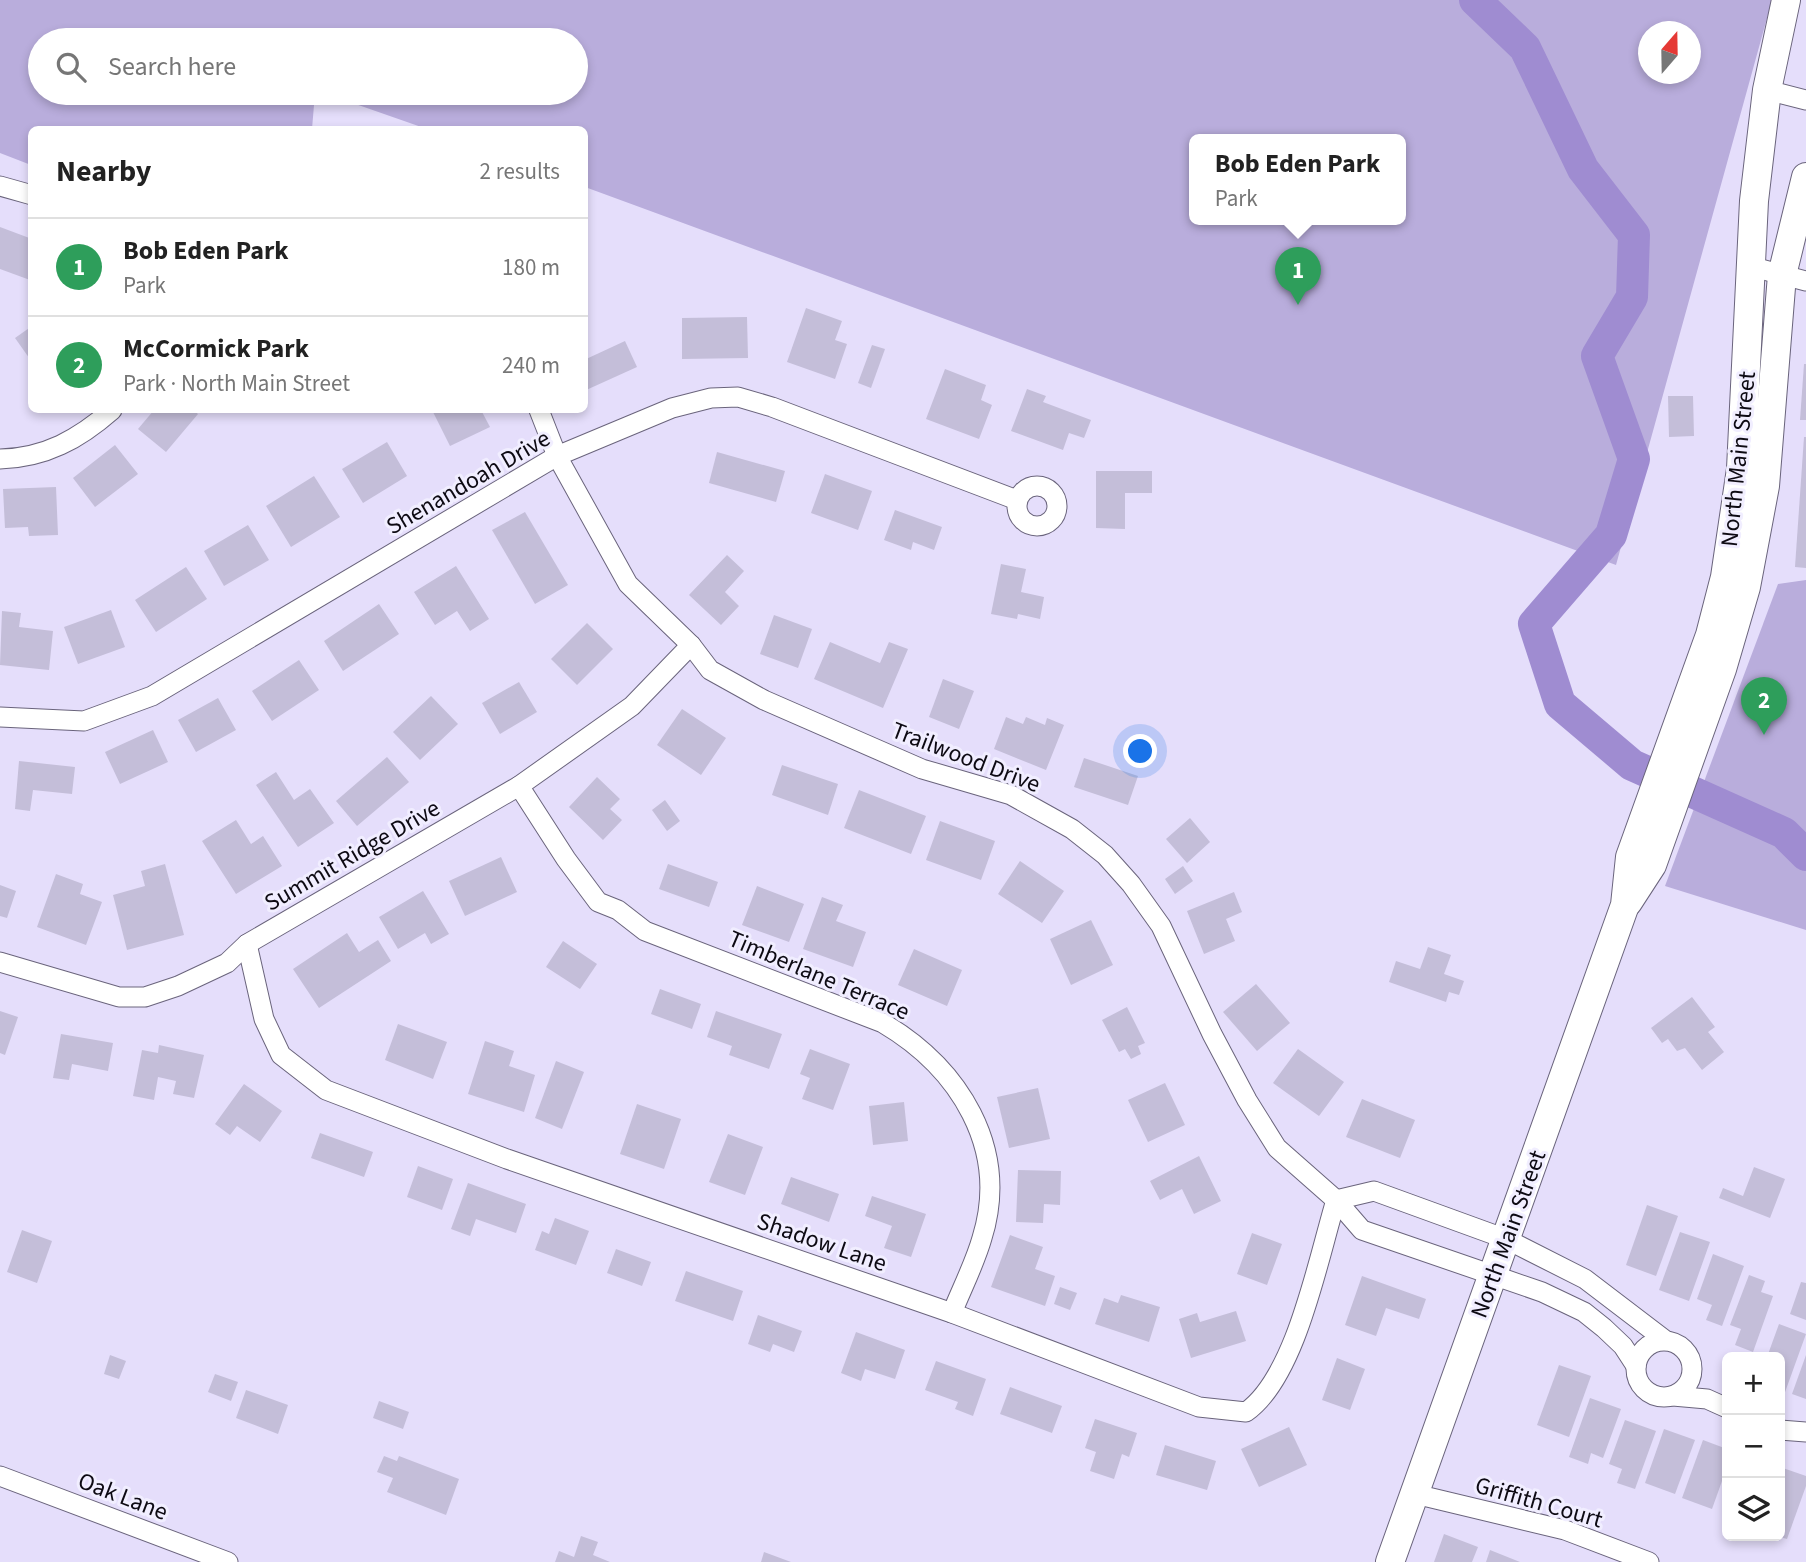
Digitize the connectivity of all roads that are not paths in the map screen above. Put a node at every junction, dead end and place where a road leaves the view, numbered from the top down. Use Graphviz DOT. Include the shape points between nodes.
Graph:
graph roads {
  1 [pos="1786,0"];
  2 [pos="1767,90"];
  3 [pos="1806,100"];
  4 [pos="1806,177"];
  5 [pos="0,186"];
  6 [pos="28,194"];
  7 [pos="1753,267"];
  8 [pos="1794,278"];
  9 [pos="109,413"];
  10 [pos="540,413"];
  11 [pos="557,456"];
  12 [pos="0,459"];
  13 [pos="1017,500"];
  14 [pos="691,645"];
  15 [pos="1700,696"];
  16 [pos="0,717"];
  17 [pos="519,786"];
  18 [pos="247,944"];
  19 [pos="0,962"];
  20 [pos="1336,1200"];
  21 [pos="1506,1239"];
  22 [pos="1493,1275"];
  23 [pos="952,1313"];
  24 [pos="1665,1340"];
  25 [pos="1636,1366"];
  26 [pos="1692,1367"];
  27 [pos="1673,1396"];
  28 [pos="1707,1399"];
  29 [pos="1722,1406"];
  30 [pos="1785,1430"];
  31 [pos="1806,1432"];
  32 [pos="0,1476"];
  33 [pos="1415,1494"];
  34 [pos="228,1562"];
  35 [pos="1390,1562"];
  36 [pos="1648,1562"];
  1 -- 2 [label="main road, North Main Street"];
  2 -- 3 [label="street"];
  2 -- 7 [label="main road, North Main Street" via="1754,201"];
  4 -- 8 [label="main road, North Main Street"];
  5 -- 6 [label="street"];
  7 -- 8 [label="street"];
  7 -- 15 [label="main road, North Main Street" via="1741,468"];
  8 -- 15 [label="main road, North Main Street" via="1757,536 1739,616"];
  9 -- 12 [label="street" via="55,449 27,458"];
  10 -- 11 [label="street, Trailwood Drive"];
  11 -- 13 [label="street, Shenandoah Drive" via="672,408 738,397"];
  11 -- 14 [label="street, Trailwood Drive" via="628,584"];
  11 -- 16 [label="street, Shenandoah Drive" via="152,696 84,720"];
  14 -- 17 [label="street, Summit Ridge Drive" via="632,706"];
  14 -- 20 [label="street, Trailwood Drive" via="710,670 764,700 922,769 1011,795 1072,829 1105,855 1161,926 1212,1034 1277,1148"];
  15 -- 21 [label="main road, North Main Street"];
  17 -- 18 [label="street, Summit Ridge Drive"];
  17 -- 23 [label="street, Timberlane Terrace" via="598,902 645,930 883,1023 907,1037 960,1090 974,1115 990,1186 983,1237"];
  18 -- 19 [label="street, Summit Ridge Drive" via="227,963 145,997 118,997"];
  18 -- 23 [label="street, Shadow Lane" via="264,1020 281,1055 326,1090 507,1159"];
  20 -- 21 [label="street" via="1374,1191"];
  20 -- 22 [label="street, Trailwood Drive" via="1362,1230"];
  20 -- 23 [label="street, Shadow Lane" via="1289,1352 1273,1387 1246,1412 1199,1407"];
  21 -- 22 [label="main road, North Main Street"];
  21 -- 24 [label="street" via="1585,1279"];
  22 -- 25 [label="street, Trailwood Drive" via="1584,1312 1623,1346"];
  22 -- 33 [label="main road, North Main Street"];
  24 -- 25 [label="street" via="1643,1349"];
  24 -- 26 [label="street" via="1686,1351"];
  25 -- 27 [label="street" via="1646,1391"];
  26 -- 27 [label="street" via="1687,1385"];
  26 -- 28 [label="street"];
  27 -- 28 [label="street"];
  28 -- 29 [label="street"];
  30 -- 31 [label="street"];
  32 -- 34 [label="street, Oak Lane"];
  33 -- 35 [label="main road, North Main Street"];
  33 -- 36 [label="street, Griffith Court" via="1564,1530"];
}
